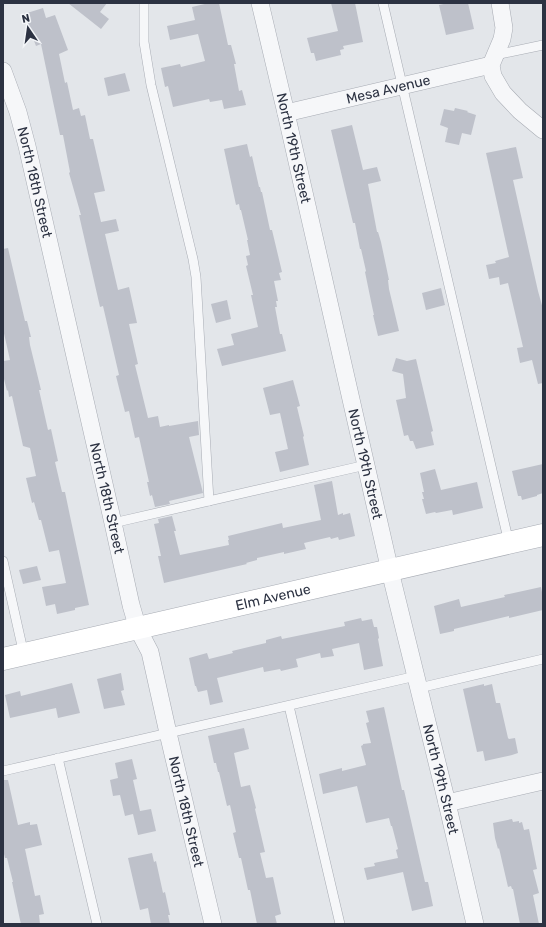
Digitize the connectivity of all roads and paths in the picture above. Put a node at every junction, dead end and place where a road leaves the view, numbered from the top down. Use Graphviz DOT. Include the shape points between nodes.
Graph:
graph roads {
  1 [pos="144,3"];
  2 [pos="260,3"];
  3 [pos="383,3"];
  4 [pos="500,3"];
  5 [pos="543,45"];
  6 [pos="493,60"];
  7 [pos="3,70"];
  8 [pos="402,86"];
  9 [pos="286,113"];
  10 [pos="543,130"];
  11 [pos="366,465"];
  12 [pos="209,501"];
  13 [pos="113,523"];
  14 [pos="543,536"];
  15 [pos="510,543"];
  16 [pos="3,561"];
  17 [pos="390,571"];
  18 [pos="138,629"];
  19 [pos="24,655"];
  20 [pos="3,659"];
  21 [pos="543,659"];
  22 [pos="417,682"];
  23 [pos="289,706"];
  24 [pos="168,733"];
  25 [pos="58,758"];
  26 [pos="3,771"];
  27 [pos="543,781"];
  28 [pos="446,803"];
  29 [pos="97,924"];
  30 [pos="213,924"];
  31 [pos="340,924"];
  32 [pos="475,924"];
  1 -- 12 [label="lane" via="144,42 151,85 196,278"];
  2 -- 9 [label="street, North 19th Street"];
  3 -- 8 [label="lane"];
  4 -- 6 [label="street" via="504,28"];
  5 -- 6 [label="lane"];
  6 -- 8 [label="street, Mesa Avenue"];
  6 -- 10 [label="street" via="493,76 503,92 520,112"];
  7 -- 13 [label="street, North 18th Street" via="27,146"];
  8 -- 9 [label="street, Mesa Avenue"];
  8 -- 15 [label="lane"];
  9 -- 11 [label="street, North 19th Street"];
  11 -- 12 [label="lane"];
  11 -- 17 [label="street, North 19th Street"];
  12 -- 13 [label="lane"];
  13 -- 18 [label="street, North 18th Street"];
  14 -- 15 [label="street, Elm Avenue"];
  15 -- 17 [label="street, Elm Avenue"];
  16 -- 19 [label="lane"];
  17 -- 18 [label="street, Elm Avenue"];
  17 -- 22 [label="street, North 19th Street"];
  18 -- 19 [label="street, Elm Avenue"];
  18 -- 24 [label="street, North 18th Street" via="150,652"];
  19 -- 20 [label="street, Elm Avenue"];
  21 -- 22 [label="lane"];
  22 -- 23 [label="lane"];
  22 -- 28 [label="street, North 19th Street"];
  23 -- 24 [label="lane"];
  23 -- 31 [label="lane"];
  24 -- 25 [label="lane"];
  24 -- 30 [label="street, North 18th Street"];
  25 -- 26 [label="lane"];
  25 -- 29 [label="lane"];
  27 -- 28 [label="street"];
  28 -- 32 [label="street, North 19th Street"];
}
